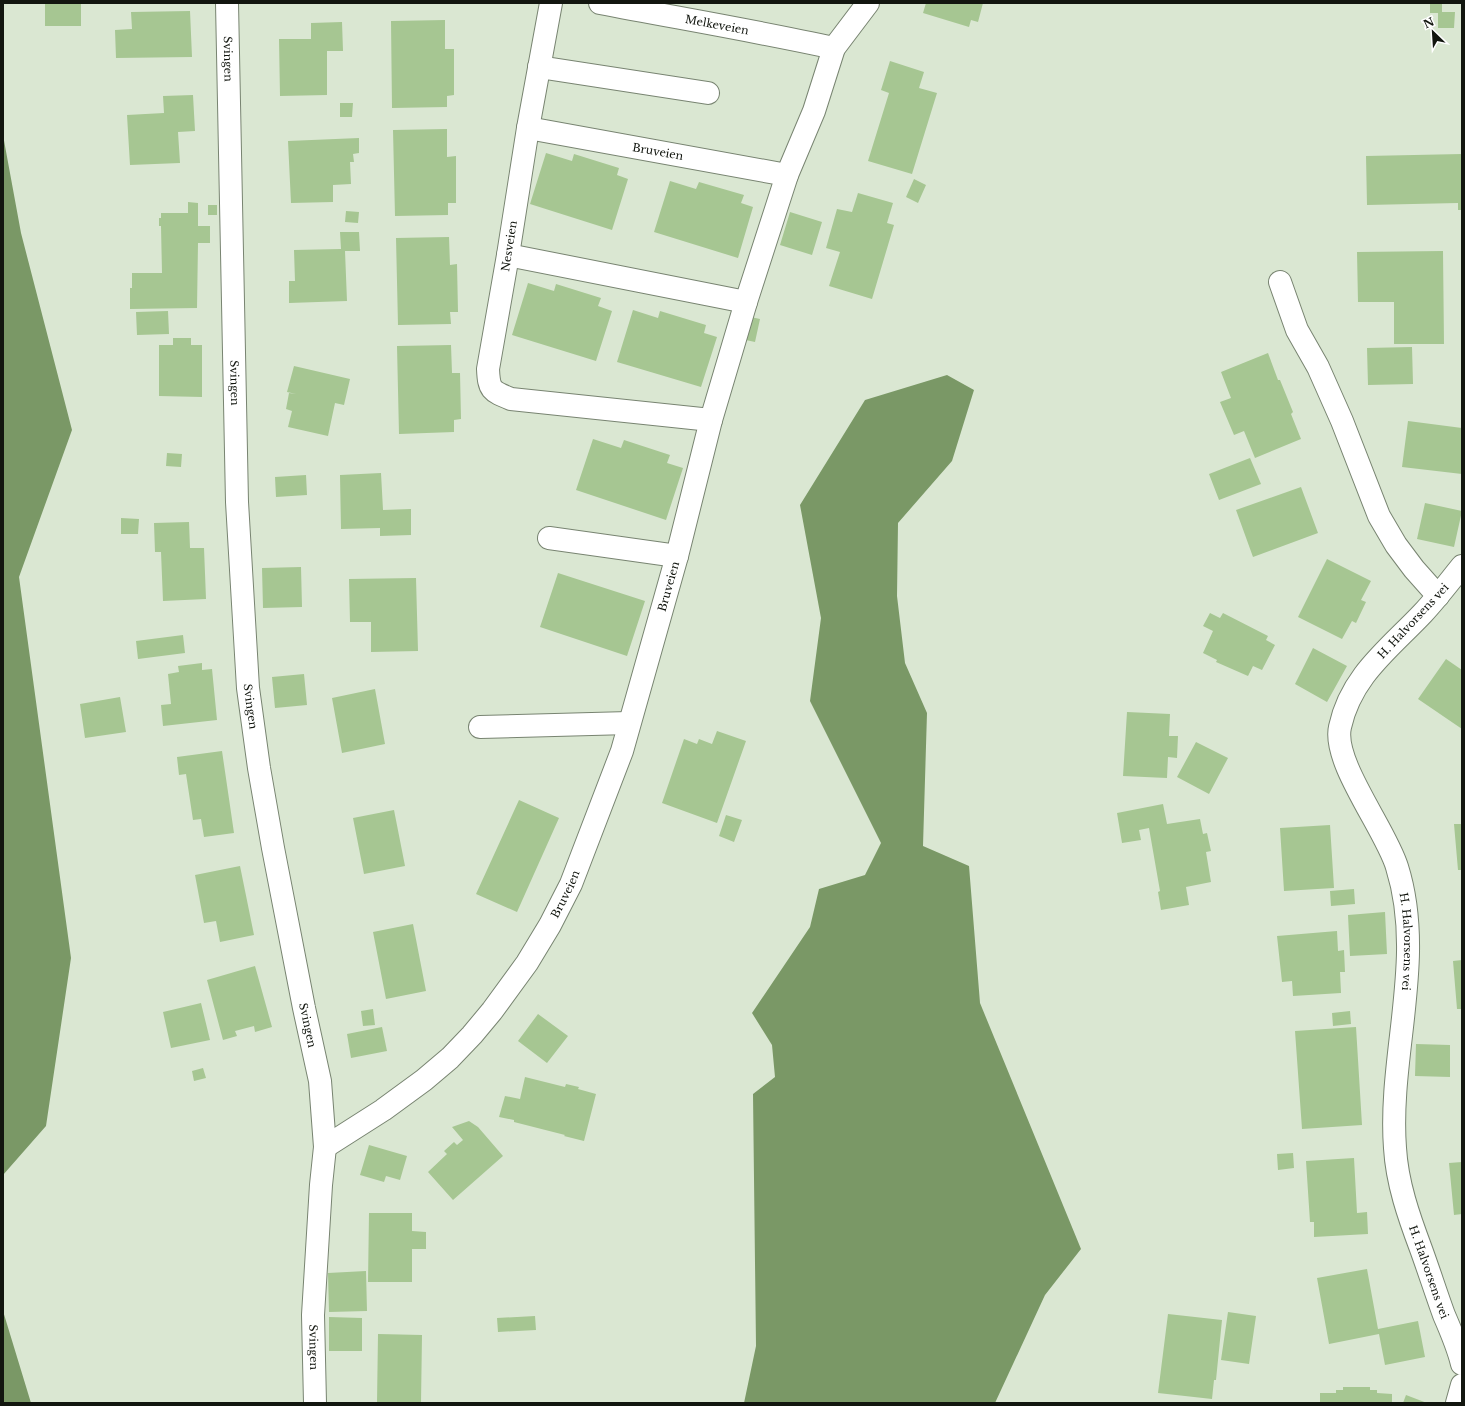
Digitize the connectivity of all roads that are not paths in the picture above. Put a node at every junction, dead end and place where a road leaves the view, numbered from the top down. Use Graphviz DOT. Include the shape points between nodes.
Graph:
graph roads {
  1 [pos="228,3"];
  2 [pos="551,3"];
  3 [pos="600,3"];
  4 [pos="868,3"];
  5 [pos="834,48"];
  6 [pos="539,67"];
  7 [pos="708,93"];
  8 [pos="528,128"];
  9 [pos="787,175"];
  10 [pos="508,255"];
  11 [pos="1280,282"];
  12 [pos="746,302"];
  13 [pos="711,420"];
  14 [pos="549,538"];
  15 [pos="677,556"];
  16 [pos="1462,566"];
  17 [pos="1438,596"];
  18 [pos="629,723"];
  19 [pos="480,727"];
  20 [pos="324,1147"];
  21 [pos="1462,1364"];
  22 [pos="1462,1385"];
  23 [pos="315,1403"];
  24 [pos="1457,1403"];
  1 -- 20 [label="street, Svingen" via="237,502 248,688 272,841 320,1081"];
  2 -- 6 [label="street, Nesveien"];
  3 -- 5 [label="street, Melkeveien"];
  4 -- 5 [label="street, Bruveien"];
  5 -- 9 [label="street, Bruveien" via="814,111"];
  6 -- 7 [label="street"];
  6 -- 8 [label="street, Nesveien"];
  8 -- 9 [label="street, Bruveien"];
  8 -- 10 [label="street, Nesveien"];
  9 -- 12 [label="street, Bruveien"];
  10 -- 12 [label="street"];
  10 -- 13 [label="street, Nesveien" via="488,368 489,383 494,392 511,399"];
  11 -- 17 [label="street" via="1298,330 1342,421 1379,516 1396,545"];
  12 -- 13 [label="street, Bruveien"];
  13 -- 15 [label="street, Bruveien"];
  14 -- 15 [label="street, Bruveien"];
  15 -- 18 [label="street, Bruveien"];
  16 -- 17 [label="street, H. Halvorsens vei"];
  17 -- 21 [label="street, H. Halvorsens vei" via="1380,655 1357,685 1339,730 1345,762 1389,847 1404,895 1408,928 1407,968 1394,1122 1396,1165 1408,1214"];
  18 -- 19 [label="street"];
  18 -- 20 [label="street, Bruveien" via="622,751 571,884 550,925 514,981 472,1035 445,1062 383,1110"];
  20 -- 23 [label="street, Svingen" via="313,1315"];
  22 -- 24 [label="street"];
}
